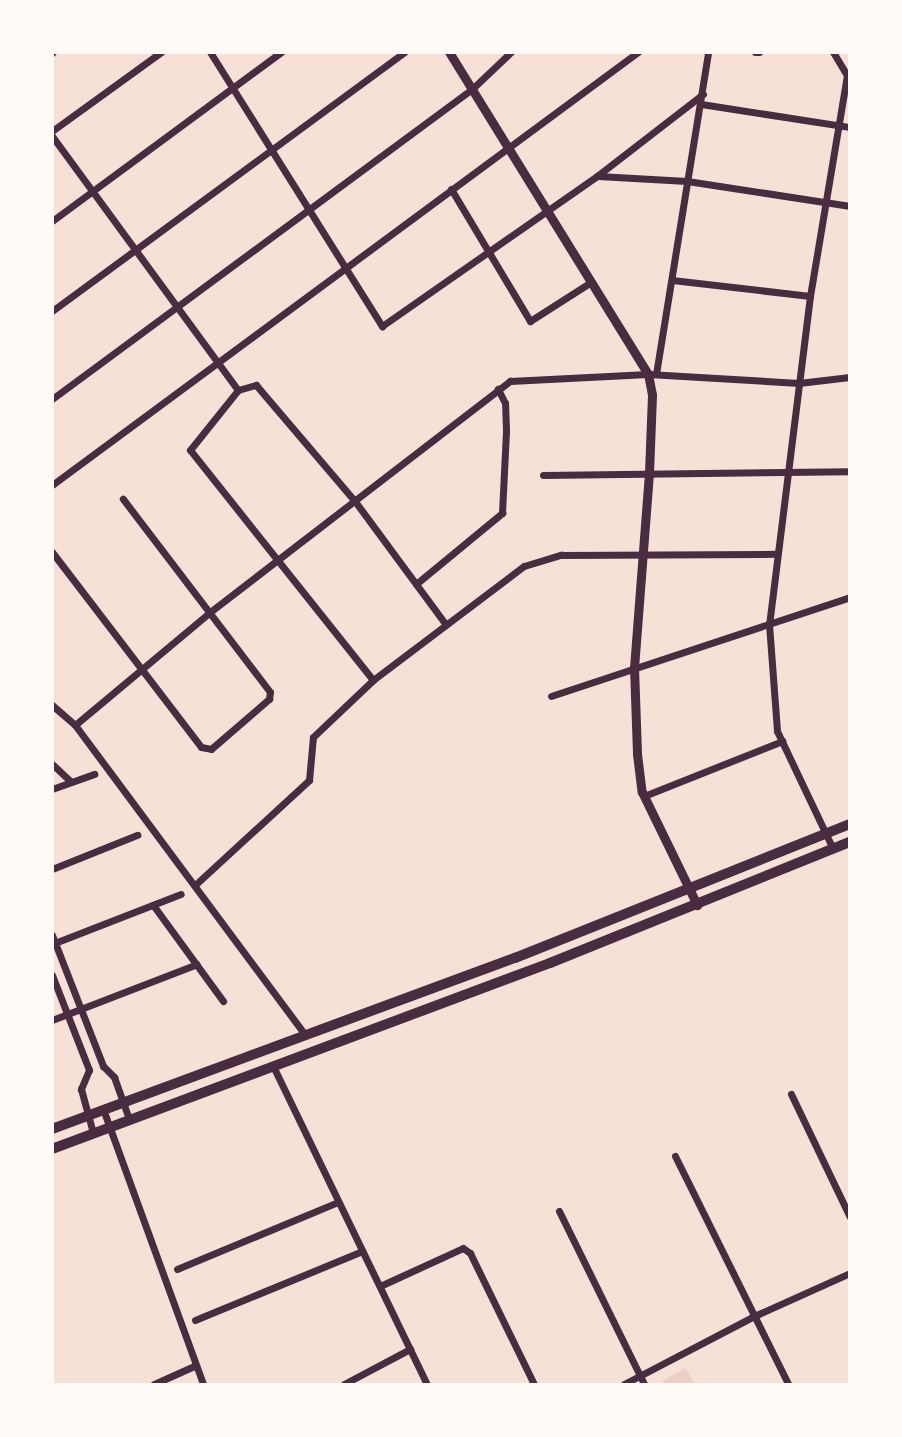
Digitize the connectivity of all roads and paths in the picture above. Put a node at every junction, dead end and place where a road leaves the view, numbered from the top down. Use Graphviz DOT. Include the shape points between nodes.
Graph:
graph roads {
  1 [pos="161,52"];
  2 [pos="210,52"];
  3 [pos="281,52"];
  4 [pos="404,52"];
  5 [pos="449,52"];
  6 [pos="511,52"];
  7 [pos="638,52"];
  8 [pos="708,52"];
  9 [pos="833,52"];
  10 [pos="848,74"];
  11 [pos="234,89"];
  12 [pos="472,89"];
  13 [pos="703,94"];
  14 [pos="701,104"];
  15 [pos="837,126"];
  16 [pos="849,127"];
  17 [pos="52,134"];
  18 [pos="510,147"];
  19 [pos="273,150"];
  20 [pos="597,176"];
  21 [pos="687,181"];
  22 [pos="452,189"];
  23 [pos="93,190"];
  24 [pos="827,202"];
  25 [pos="849,206"];
  26 [pos="308,208"];
  27 [pos="548,209"];
  28 [pos="52,221"];
  29 [pos="136,250"];
  30 [pos="489,253"];
  31 [pos="346,267"];
  32 [pos="672,280"];
  33 [pos="591,282"];
  34 [pos="810,296"];
  35 [pos="177,308"];
  36 [pos="52,311"];
  37 [pos="218,366"];
  38 [pos="652,374"];
  39 [pos="849,377"];
  40 [pos="799,383"];
  41 [pos="498,389"];
  42 [pos="238,390"];
  43 [pos="52,398"];
  44 [pos="849,471"];
  45 [pos="789,472"];
  46 [pos="649,473"];
  47 [pos="543,475"];
  48 [pos="53,483"];
  49 [pos="124,499"];
  50 [pos="354,500"];
  51 [pos="52,552"];
  52 [pos="642,552"];
  53 [pos="776,554"];
  54 [pos="281,561"];
  55 [pos="416,584"];
  56 [pos="849,597"];
  57 [pos="210,612"];
  58 [pos="769,624"];
  59 [pos="446,625"];
  60 [pos="634,667"];
  61 [pos="140,669"];
  62 [pos="373,680"];
  63 [pos="551,696"];
  64 [pos="52,705"];
  65 [pos="75,724"];
  66 [pos="782,741"];
  67 [pos="52,764"];
  68 [pos="94,774"];
  69 [pos="71,782"];
  70 [pos="52,789"];
  71 [pos="644,796"];
  72 [pos="849,824"];
  73 [pos="827,834"];
  74 [pos="138,835"];
  75 [pos="849,842"];
  76 [pos="833,849"];
  77 [pos="52,869"];
  78 [pos="195,885"];
  79 [pos="690,890"];
  80 [pos="181,894"];
  81 [pos="153,905"];
  82 [pos="696,905"];
  83 [pos="53,940"];
  84 [pos="197,964"];
  85 [pos="52,975"];
  86 [pos="223,1001"];
  87 [pos="81,1009"];
  88 [pos="67,1014"];
  89 [pos="52,1020"];
  90 [pos="305,1035"];
  91 [pos="273,1066"];
  92 [pos="791,1094"];
  93 [pos="123,1102"];
  94 [pos="103,1109"];
  95 [pos="87,1116"];
  96 [pos="129,1119"];
  97 [pos="109,1127"];
  98 [pos="52,1129"];
  99 [pos="93,1133"];
  100 [pos="52,1149"];
  101 [pos="675,1156"];
  102 [pos="338,1202"];
  103 [pos="559,1211"];
  104 [pos="849,1217"];
  105 [pos="362,1251"];
  106 [pos="177,1269"];
  107 [pos="849,1273"];
  108 [pos="380,1286"];
  109 [pos="752,1317"];
  110 [pos="195,1320"];
  111 [pos="410,1349"];
  112 [pos="194,1366"];
  113 [pos="640,1376"];
  114 [pos="154,1384"];
  115 [pos="203,1384"];
  116 [pos="344,1384"];
  117 [pos="427,1384"];
  118 [pos="534,1384"];
  119 [pos="624,1384"];
  120 [pos="645,1384"];
  121 [pos="788,1384"];
  1 -- 17 [label="street"];
  2 -- 11 [label="street"];
  3 -- 11 [label="street"];
  4 -- 19 [label="street"];
  5 -- 12 [label="street"];
  6 -- 12 [label="street"];
  7 -- 18 [label="street"];
  8 -- 13 [label="street"];
  9 -- 10 [label="street"];
  10 -- 15 [label="street"];
  11 -- 19 [label="street"];
  11 -- 23 [label="street"];
  12 -- 18 [label="street"];
  12 -- 26 [label="street"];
  13 -- 14 [label="street"];
  13 -- 20 [label="street"];
  14 -- 15 [label="street"];
  14 -- 21 [label="street"];
  15 -- 16 [label="street"];
  15 -- 24 [label="street"];
  17 -- 23 [label="street"];
  18 -- 22 [label="street"];
  18 -- 27 [label="street"];
  19 -- 26 [label="street"];
  19 -- 29 [label="street"];
  20 -- 21 [label="street"];
  20 -- 27 [label="street"];
  21 -- 24 [label="street"];
  21 -- 32 [label="street"];
  22 -- 30 [label="street"];
  22 -- 31 [label="street"];
  23 -- 28 [label="street"];
  23 -- 29 [label="street"];
  24 -- 25 [label="street"];
  24 -- 34 [label="street"];
  26 -- 31 [label="street"];
  26 -- 35 [label="street"];
  27 -- 30 [label="street"];
  27 -- 33 [label="street"];
  29 -- 35 [label="street"];
  29 -- 36 [label="street"];
  30 -- 31 [label="street" via="382,326"];
  30 -- 33 [label="street" via="530,321"];
  31 -- 37 [label="street"];
  32 -- 34 [label="street"];
  32 -- 38 [label="street"];
  33 -- 38 [label="street"];
  34 -- 40 [label="street"];
  35 -- 37 [label="street"];
  35 -- 43 [label="street"];
  37 -- 42 [label="street"];
  37 -- 48 [label="street"];
  38 -- 40 [label="street"];
  38 -- 41 [label="street" via="510,381"];
  38 -- 46 [label="street"];
  39 -- 40 [label="street"];
  40 -- 45 [label="street"];
  41 -- 50 [label="street"];
  41 -- 55 [label="street" via="505,403 506,430 502,513"];
  42 -- 50 [label="street" via="256,385"];
  42 -- 54 [label="street" via="190,450"];
  44 -- 45 [label="street"];
  45 -- 46 [label="street"];
  45 -- 53 [label="street"];
  46 -- 47 [label="street"];
  46 -- 52 [label="street"];
  49 -- 57 [label="street"];
  50 -- 54 [label="street"];
  50 -- 55 [label="street"];
  51 -- 61 [label="street"];
  52 -- 53 [label="street"];
  52 -- 59 [label="street" via="542,558 524,566"];
  52 -- 60 [label="street"];
  53 -- 58 [label="street"];
  54 -- 57 [label="street"];
  54 -- 62 [label="street"];
  55 -- 59 [label="street"];
  56 -- 58 [label="street"];
  57 -- 61 [label="street"];
  57 -- 61 [label="street" via="270,692 269,699 211,749 201,747"];
  58 -- 60 [label="street"];
  58 -- 66 [label="street" via="777,731"];
  59 -- 62 [label="street"];
  60 -- 63 [label="street"];
  60 -- 71 [label="street" via="637,754"];
  61 -- 65 [label="street"];
  62 -- 78 [label="street" via="313,737 309,780"];
  64 -- 65 [label="street"];
  65 -- 78 [label="street"];
  66 -- 71 [label="street"];
  66 -- 73 [label="street"];
  67 -- 69 [label="street"];
  68 -- 69 [label="street"];
  69 -- 70 [label="street"];
  71 -- 79 [label="street"];
  72 -- 73 [label="main road"];
  73 -- 76 [label="street"];
  73 -- 79 [label="main road"];
  74 -- 77 [label="street"];
  75 -- 76 [label="main road"];
  76 -- 82 [label="main road"];
  78 -- 90 [label="street"];
  79 -- 82 [label="street"];
  79 -- 90 [label="main road"];
  80 -- 81 [label="street"];
  81 -- 83 [label="street"];
  81 -- 84 [label="street"];
  82 -- 91 [label="main road"];
  83 -- 87 [label="street"];
  84 -- 86 [label="street"];
  84 -- 87 [label="street"];
  85 -- 88 [label="street"];
  87 -- 88 [label="street"];
  87 -- 93 [label="street"];
  88 -- 89 [label="street"];
  88 -- 95 [label="street" via="89,1070 81,1089"];
  90 -- 93 [label="main road"];
  91 -- 96 [label="main road"];
  91 -- 102 [label="street"];
  92 -- 104 [label="street"];
  93 -- 94 [label="main road"];
  93 -- 96 [label="street"];
  94 -- 95 [label="main road"];
  94 -- 97 [label="street"];
  95 -- 98 [label="main road"];
  95 -- 99 [label="street"];
  96 -- 97 [label="main road"];
  97 -- 99 [label="main road"];
  97 -- 112 [label="street"];
  99 -- 100 [label="main road"];
  101 -- 109 [label="street" via="736,1275"];
  102 -- 105 [label="street"];
  102 -- 106 [label="street"];
  103 -- 113 [label="street"];
  105 -- 108 [label="street"];
  105 -- 110 [label="street"];
  107 -- 109 [label="street"];
  108 -- 111 [label="street"];
  108 -- 118 [label="street" via="463,1248 470,1252"];
  109 -- 113 [label="street"];
  109 -- 121 [label="street"];
  111 -- 116 [label="street"];
  111 -- 117 [label="street"];
  112 -- 114 [label="street"];
  112 -- 115 [label="street"];
  113 -- 119 [label="street"];
  113 -- 120 [label="street"];
}
